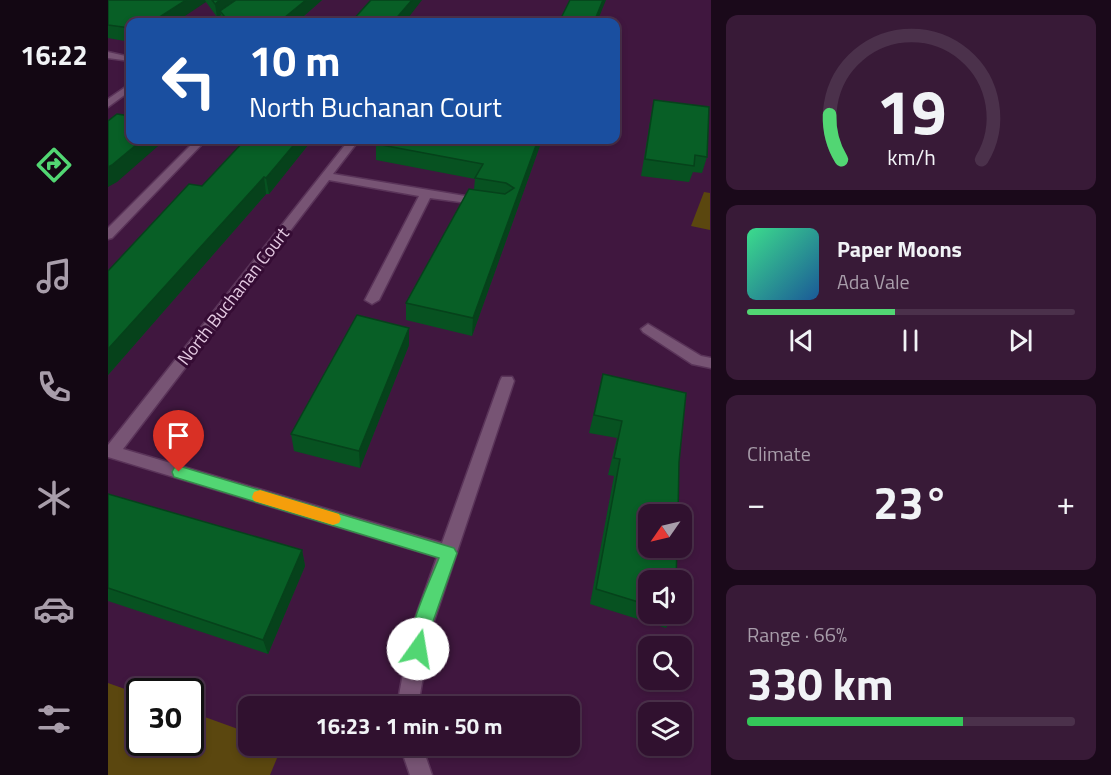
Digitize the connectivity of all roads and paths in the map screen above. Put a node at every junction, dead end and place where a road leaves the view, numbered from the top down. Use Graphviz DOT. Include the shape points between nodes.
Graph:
graph roads {
  1 [pos="249,0"];
  2 [pos="224,18"];
  3 [pos="108,55"];
  4 [pos="126,58"];
  5 [pos="126,90"];
  6 [pos="108,104"];
  7 [pos="197,144"];
  8 [pos="351,144"];
  9 [pos="326,176"];
  10 [pos="426,194"];
  11 [pos="493,203"];
  12 [pos="108,235"];
  13 [pos="372,300"];
  14 [pos="648,329"];
  15 [pos="711,363"];
  16 [pos="507,381"];
  17 [pos="110,452"];
  18 [pos="448,553"];
  19 [pos="410,696"];
  20 [pos="414,756"];
  21 [pos="421,775"];
  1 -- 2 [label="street"];
  3 -- 4 [label="street"];
  5 -- 6 [label="street"];
  7 -- 12 [label="street"];
  8 -- 9 [label="street, North Buchanan Court"];
  9 -- 10 [label="street"];
  9 -- 17 [label="street, North Buchanan Court"];
  10 -- 11 [label="street"];
  10 -- 13 [label="street"];
  14 -- 15 [label="street" via="697,360"];
  16 -- 18 [label="street"];
  17 -- 18 [label="street, North Buchanan Court"];
  18 -- 19 [label="street" via="421,630"];
  20 -- 21 [label="street"];
}
